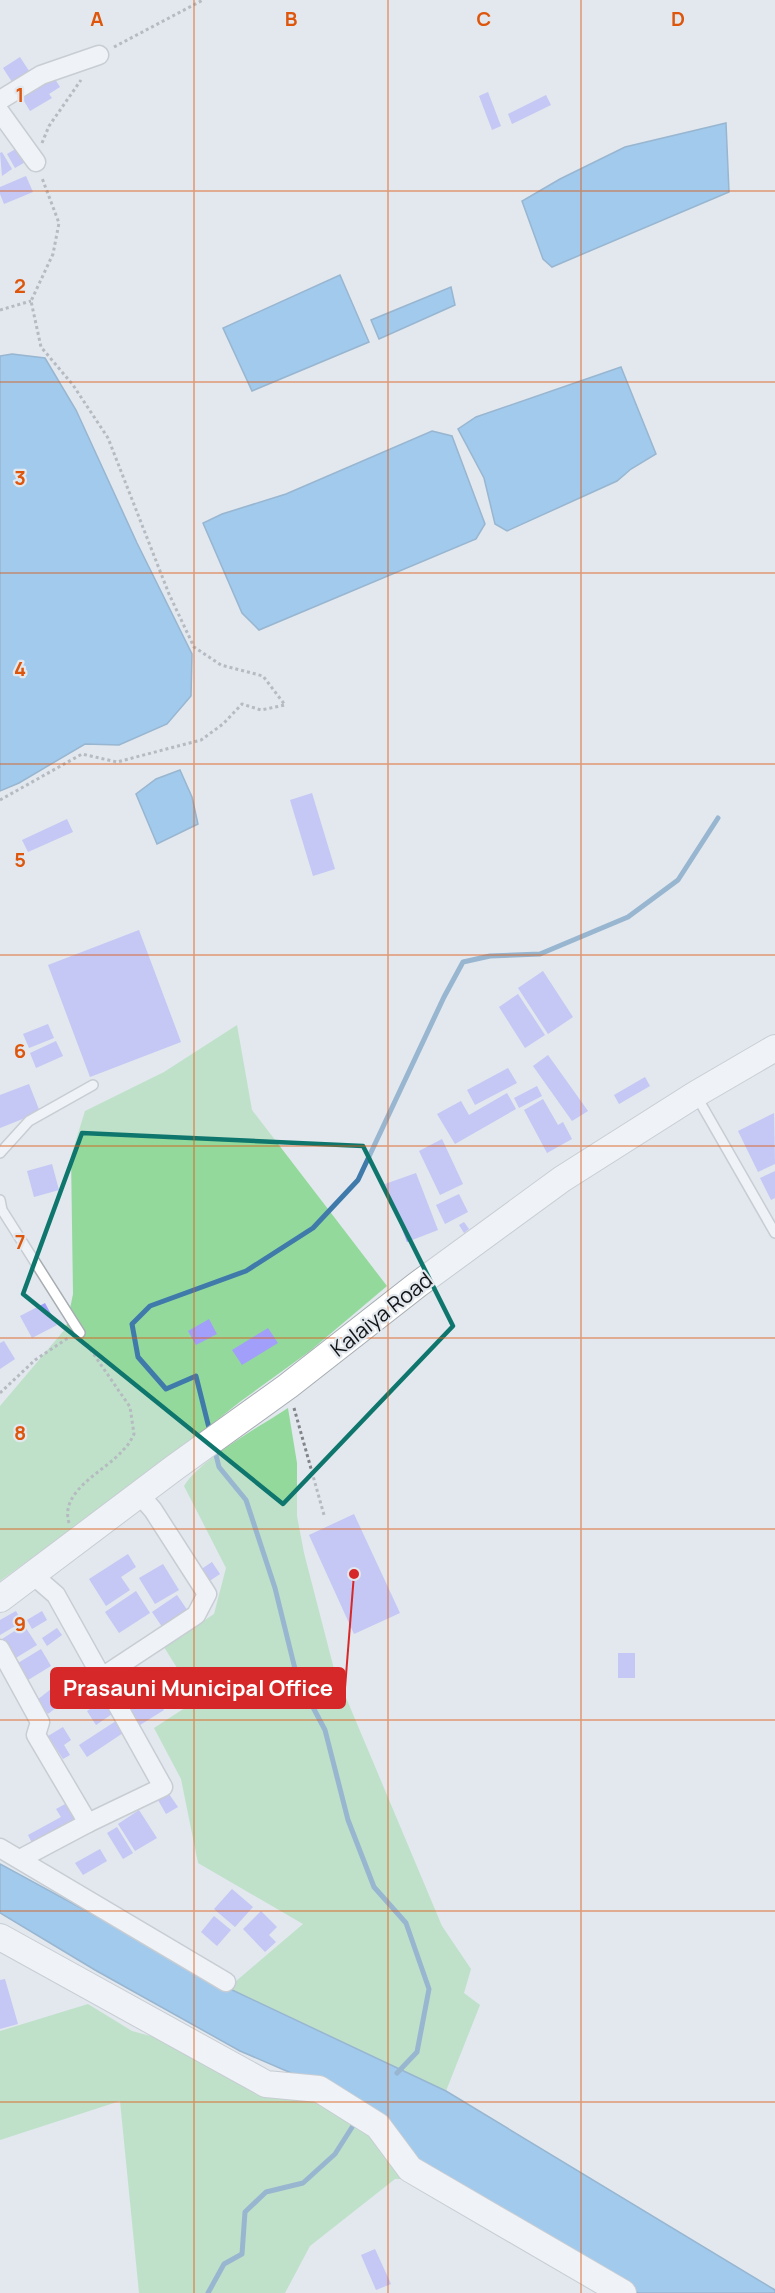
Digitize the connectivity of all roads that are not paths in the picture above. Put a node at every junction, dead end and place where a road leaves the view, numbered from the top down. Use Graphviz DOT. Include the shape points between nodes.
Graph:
graph roads {
  1 [pos="99,55"];
  2 [pos="0,100"];
  3 [pos="0,112"];
  4 [pos="36,162"];
  5 [pos="775,1048"];
  6 [pos="93,1085"];
  7 [pos="696,1094"];
  8 [pos="0,1153"];
  9 [pos="0,1200"];
  10 [pos="775,1233"];
  11 [pos="80,1333"];
  12 [pos="140,1495"];
  13 [pos="33,1575"];
  14 [pos="0,1599"];
  15 [pos="0,1648"];
  16 [pos="102,1677"];
  17 [pos="88,1823"];
  18 [pos="0,1848"];
  19 [pos="20,1859"];
  20 [pos="0,1937"];
  21 [pos="226,1982"];
  22 [pos="623,2293"];
  1 -- 2 [label="street" via="41,75"];
  3 -- 4 [label="street"];
  5 -- 7 [label="main road, Kalaiya Road"];
  6 -- 8 [label="lane" via="29,1121"];
  7 -- 10 [label="lane"];
  7 -- 12 [label="main road, Kalaiya Road" via="562,1179"];
  9 -- 11 [label="lane" via="2,1210"];
  12 -- 13 [label="main road, Kalaiya Road"];
  12 -- 16 [label="street" via="207,1594 196,1615"];
  13 -- 14 [label="main road, Kalaiya Road"];
  13 -- 16 [label="street" via="56,1595"];
  15 -- 17 [label="street" via="40,1722 36,1735"];
  16 -- 17 [label="street" via="163,1787"];
  17 -- 19 [label="street"];
  18 -- 19 [label="street"];
  19 -- 21 [label="street"];
  20 -- 22 [label="main road" via="266,2084 319,2089 378,2126 410,2169"];
}
